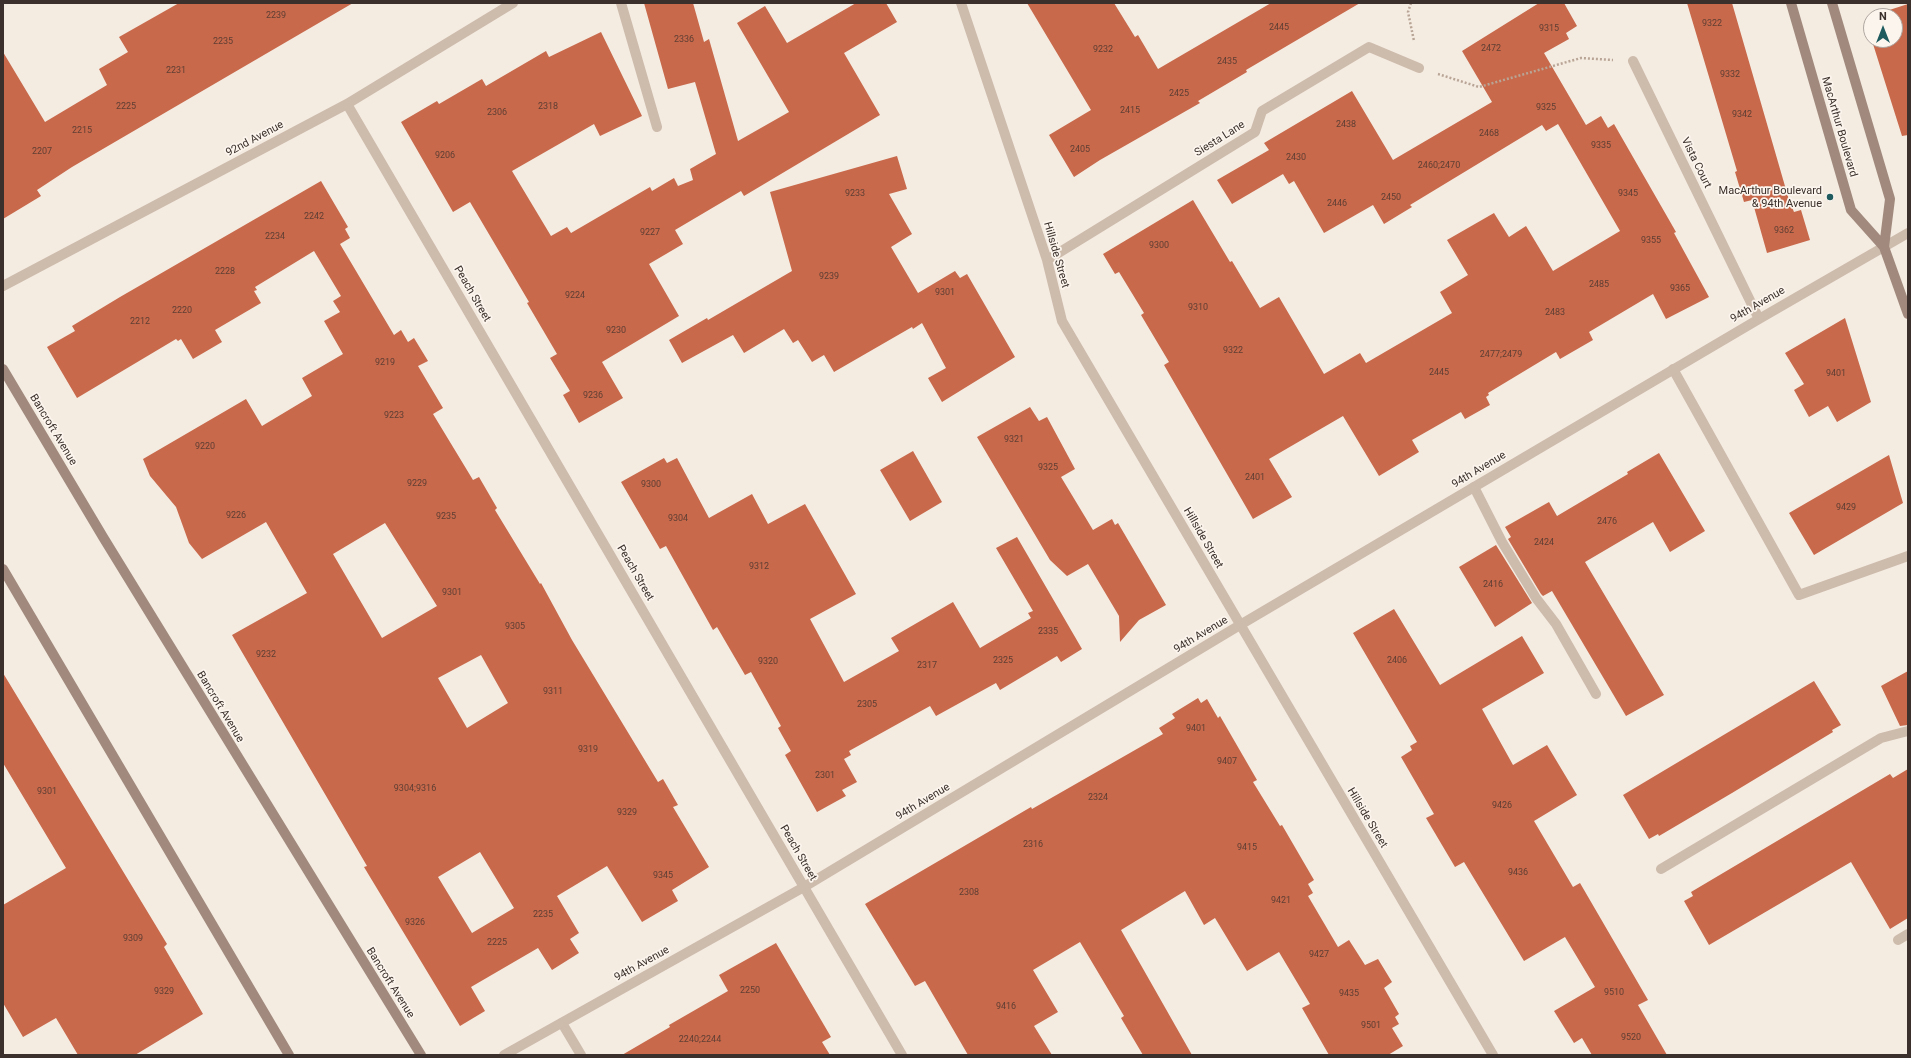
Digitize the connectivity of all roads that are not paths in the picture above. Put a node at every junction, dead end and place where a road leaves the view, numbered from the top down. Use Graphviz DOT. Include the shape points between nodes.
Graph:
graph roads {
  1 [pos="512,3"];
  2 [pos="621,3"];
  3 [pos="961,3"];
  4 [pos="1791,3"];
  5 [pos="1832,3"];
  6 [pos="1633,62"];
  7 [pos="1419,68"];
  8 [pos="347,104"];
  9 [pos="657,127"];
  10 [pos="1908,233"];
  11 [pos="1884,247"];
  12 [pos="1048,260"];
  13 [pos="3,286"];
  14 [pos="1908,314"];
  15 [pos="1758,319"];
  16 [pos="3,369"];
  17 [pos="1673,369"];
  18 [pos="1474,488"];
  19 [pos="1908,556"];
  20 [pos="3,569"];
  21 [pos="1240,626"];
  22 [pos="1596,694"];
  23 [pos="1908,731"];
  24 [pos="1662,869"];
  25 [pos="804,887"];
  26 [pos="1908,934"];
  27 [pos="1898,940"];
  28 [pos="562,1023"];
  29 [pos="289,1055"];
  30 [pos="421,1055"];
  31 [pos="504,1055"];
  32 [pos="581,1055"];
  33 [pos="902,1055"];
  34 [pos="1493,1055"];
  1 -- 8 [label="street, 92nd Avenue"];
  2 -- 9 [label="street"];
  3 -- 12 [label="street, Hillside Street"];
  4 -- 11 [label="main road, MacArthur Boulevard" via="1851,210"];
  5 -- 11 [label="main road, MacArthur Boulevard" via="1890,199"];
  6 -- 15 [label="street, Vista Court"];
  7 -- 12 [label="street, Siesta Lane" via="1370,47 1262,111 1255,132"];
  8 -- 13 [label="street, 92nd Avenue"];
  8 -- 25 [label="street, Peach Street"];
  10 -- 11 [label="street, 94th Avenue"];
  11 -- 14 [label="main road, MacArthur Boulevard"];
  11 -- 15 [label="street, 94th Avenue"];
  12 -- 21 [label="street, Hillside Street" via="1062,321"];
  15 -- 17 [label="street, 94th Avenue"];
  16 -- 30 [label="main road, Bancroft Avenue" via="107,544"];
  17 -- 18 [label="street, 94th Avenue"];
  17 -- 19 [label="street" via="1799,594"];
  18 -- 21 [label="street, 94th Avenue"];
  18 -- 22 [label="street" via="1502,542 1536,598 1556,624"];
  20 -- 29 [label="main road"];
  21 -- 25 [label="street, 94th Avenue"];
  21 -- 34 [label="street, Hillside Street"];
  23 -- 24 [label="street" via="1881,738"];
  25 -- 28 [label="street, 94th Avenue"];
  25 -- 33 [label="street, Peach Street"];
  26 -- 27 [label="street"];
  28 -- 31 [label="street, 94th Avenue"];
  28 -- 32 [label="street"];
}
